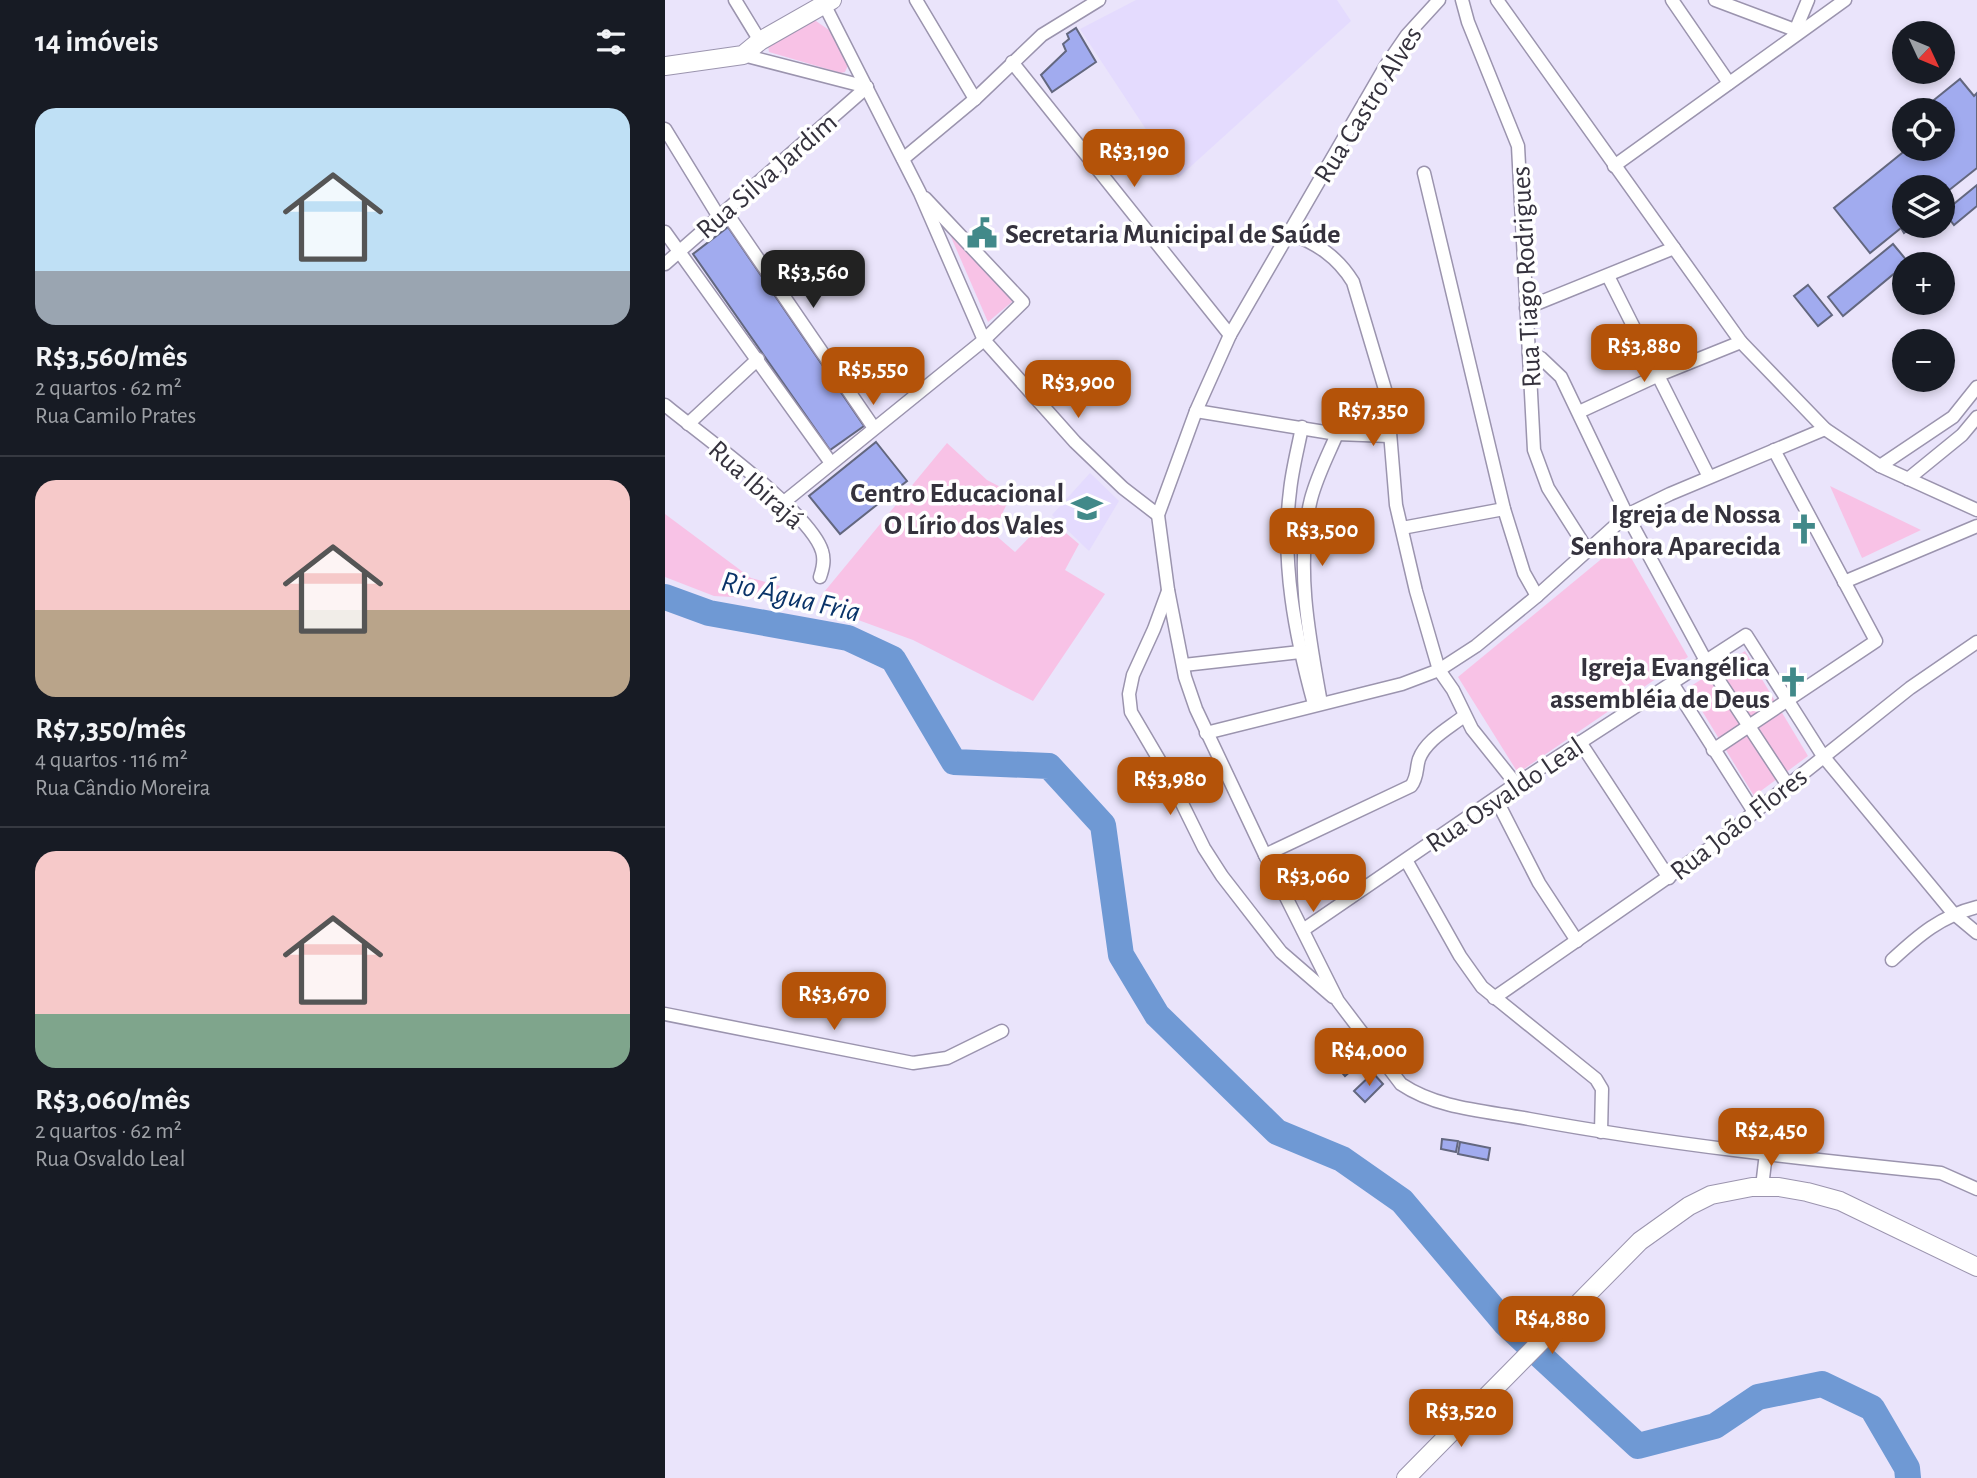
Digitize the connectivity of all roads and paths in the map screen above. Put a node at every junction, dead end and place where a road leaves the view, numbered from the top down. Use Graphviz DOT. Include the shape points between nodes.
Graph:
graph roads {
  1 [pos="735,0"];
  2 [pos="916,0"];
  3 [pos="1099,0"];
  4 [pos="1439,0"];
  5 [pos="1462,0"];
  6 [pos="1497,0"];
  7 [pos="1672,0"];
  8 [pos="1715,0"];
  9 [pos="1808,0"];
  10 [pos="1845,0"];
  11 [pos="828,2"];
  12 [pos="1794,33"];
  13 [pos="760,41"];
  14 [pos="743,55"];
  15 [pos="1013,62"];
  16 [pos="665,66"];
  17 [pos="1729,83"];
  18 [pos="867,87"];
  19 [pos="975,99"];
  20 [pos="665,129"];
  21 [pos="903,159"];
  22 [pos="1614,166"];
  23 [pos="1424,173"];
  24 [pos="920,192"];
  25 [pos="722,214"];
  26 [pos="665,232"];
  27 [pos="1290,233"];
  28 [pos="1674,248"];
  29 [pos="680,250"];
  30 [pos="665,264"];
  31 [pos="1608,276"];
  32 [pos="1526,308"];
  33 [pos="1230,335"];
  34 [pos="984,340"];
  35 [pos="1741,342"];
  36 [pos="1529,354"];
  37 [pos="758,359"];
  38 [pos="1658,375"];
  39 [pos="1977,387"];
  40 [pos="665,405"];
  41 [pos="1196,411"];
  42 [pos="1579,412"];
  43 [pos="1977,417"];
  44 [pos="688,424"];
  45 [pos="1302,427"];
  46 [pos="874,428"];
  47 [pos="1825,429"];
  48 [pos="1337,433"];
  49 [pos="1389,436"];
  50 [pos="1774,450"];
  51 [pos="831,463"];
  52 [pos="1879,466"];
  53 [pos="1709,477"];
  54 [pos="1908,479"];
  55 [pos="784,502"];
  56 [pos="1504,509"];
  57 [pos="1977,510"];
  58 [pos="1158,515"];
  59 [pos="1627,515"];
  60 [pos="1977,526"];
  61 [pos="1402,528"];
  62 [pos="1588,551"];
  63 [pos="820,577"];
  64 [pos="1843,582"];
  65 [pos="1168,590"];
  66 [pos="1537,596"];
  67 [pos="1977,642"];
  68 [pos="1300,652"];
  69 [pos="1706,661"];
  70 [pos="1184,665"];
  71 [pos="1439,670"];
  72 [pos="1672,683"];
  73 [pos="1788,699"];
  74 [pos="1317,703"];
  75 [pos="1464,716"];
  76 [pos="1749,726"];
  77 [pos="1206,733"];
  78 [pos="1580,742"];
  79 [pos="1713,750"];
  80 [pos="1823,756"];
  81 [pos="1516,784"];
  82 [pos="1787,784"];
  83 [pos="1496,799"];
  84 [pos="1753,811"];
  85 [pos="1265,855"];
  86 [pos="1406,860"];
  87 [pos="1669,878"];
  88 [pos="1977,908"];
  89 [pos="1953,913"];
  90 [pos="1303,930"];
  91 [pos="1977,933"];
  92 [pos="1577,941"];
  93 [pos="1892,960"];
  94 [pos="1494,998"];
  95 [pos="1338,1001"];
  96 [pos="665,1014"];
  97 [pos="1002,1031"];
  98 [pos="1601,1132"];
  99 [pos="1766,1153"];
  100 [pos="1972,1186"];
  101 [pos="1762,1187"];
  102 [pos="1977,1267"];
  103 [pos="1406,1478"];
  1 -- 13 [label="street"];
  2 -- 19 [label="street"];
  3 -- 15 [label="street" via="1042,35"];
  4 -- 27 [label="street, Rua Castro Alves" via="1385,67"];
  5 -- 32 [label="street, Rua Tiago Rodrigues" via="1518,146"];
  6 -- 22 [label="street"];
  7 -- 17 [label="street"];
  8 -- 12 [label="street"];
  9 -- 12 [label="street"];
  10 -- 12 [label="street"];
  11 -- 13 [label="street"];
  11 -- 18 [label="street"];
  12 -- 17 [label="street"];
  13 -- 14 [label="street"];
  14 -- 16 [label="street"];
  14 -- 18 [label="street"];
  15 -- 19 [label="street"];
  15 -- 33 [label="street"];
  17 -- 22 [label="street"];
  18 -- 21 [label="street"];
  18 -- 25 [label="street, Rua Silva Jardim"];
  19 -- 21 [label="street"];
  20 -- 25 [label="street" via="689,172"];
  21 -- 24 [label="street"];
  22 -- 28 [label="street"];
  23 -- 56 [label="street"];
  24 -- 34 [label="street"];
  24 -- 34 [label="street" via="1023,302"];
  25 -- 29 [label="street, Rua Silva Jardim"];
  25 -- 46 [label="street"];
  26 -- 29 [label="street"];
  27 -- 33 [label="street, Rua Castro Alves"];
  27 -- 49 [label="street" via="1329,253 1353,282 1387,396"];
  28 -- 31 [label="street"];
  28 -- 35 [label="street"];
  29 -- 30 [label="street, Rua Silva Jardim"];
  29 -- 37 [label="street"];
  31 -- 32 [label="street"];
  31 -- 38 [label="street"];
  32 -- 36 [label="street, Rua Tiago Rodrigues"];
  33 -- 41 [label="street, Rua Castro Alves"];
  34 -- 46 [label="street"];
  34 -- 58 [label="street" via="1075,442"];
  35 -- 38 [label="street"];
  35 -- 47 [label="street"];
  36 -- 42 [label="street" via="1553,367"];
  36 -- 62 [label="street, Rua Tiago Rodrigues" via="1537,460 1548,488"];
  37 -- 44 [label="street"];
  37 -- 51 [label="street"];
  38 -- 42 [label="street"];
  38 -- 53 [label="street"];
  39 -- 52 [label="street" via="1953,417"];
  40 -- 44 [label="street, Rua Ibirajá"];
  41 -- 45 [label="street"];
  41 -- 58 [label="street, Rua Castro Alves"];
  42 -- 59 [label="street"];
  43 -- 54 [label="street"];
  44 -- 55 [label="street, Rua Ibirajá"];
  45 -- 48 [label="street"];
  45 -- 68 [label="street" via="1290,489 1288,546"];
  46 -- 51 [label="street"];
  47 -- 50 [label="street"];
  47 -- 52 [label="street"];
  48 -- 49 [label="street"];
  48 -- 74 [label="street" via="1312,496 1306,548"];
  49 -- 61 [label="street"];
  50 -- 53 [label="street"];
  50 -- 64 [label="street"];
  51 -- 55 [label="street"];
  52 -- 54 [label="street"];
  53 -- 59 [label="street"];
  54 -- 57 [label="street"];
  55 -- 63 [label="street, Rua Ibirajá" via="818,541 824,564"];
  56 -- 61 [label="street"];
  56 -- 66 [label="street" via="1524,573"];
  58 -- 65 [label="street"];
  59 -- 62 [label="street"];
  59 -- 69 [label="street"];
  60 -- 64 [label="street"];
  61 -- 71 [label="street"];
  62 -- 66 [label="street"];
  64 -- 73 [label="street" via="1876,642"];
  65 -- 70 [label="street"];
  65 -- 95 [label="street" via="1133,675 1131,712 1222,876 1281,952"];
  66 -- 71 [label="street"];
  67 -- 80 [label="street, Rua João Flores"];
  68 -- 70 [label="street"];
  68 -- 74 [label="street"];
  69 -- 72 [label="street, Rua Osvaldo Leal"];
  69 -- 73 [label="street, Rua Osvaldo Leal" via="1746,635"];
  69 -- 76 [label="street"];
  70 -- 77 [label="street"];
  71 -- 74 [label="street" via="1402,684"];
  71 -- 75 [label="street"];
  72 -- 78 [label="street, Rua Osvaldo Leal"];
  72 -- 79 [label="street"];
  73 -- 76 [label="street"];
  73 -- 80 [label="street"];
  74 -- 77 [label="street"];
  75 -- 81 [label="street"];
  75 -- 85 [label="street" via="1425,748 1411,786"];
  76 -- 79 [label="street"];
  76 -- 82 [label="street"];
  77 -- 85 [label="street"];
  78 -- 81 [label="street, Rua Osvaldo Leal"];
  78 -- 87 [label="street"];
  79 -- 84 [label="street"];
  80 -- 82 [label="street, Rua João Flores"];
  80 -- 89 [label="street"];
  81 -- 83 [label="street, Rua Osvaldo Leal"];
  82 -- 84 [label="street, Rua João Flores"];
  83 -- 86 [label="street, Rua Osvaldo Leal"];
  83 -- 92 [label="street" via="1539,883"];
  84 -- 87 [label="street, Rua João Flores"];
  85 -- 90 [label="street"];
  86 -- 90 [label="street, Rua Osvaldo Leal"];
  86 -- 94 [label="street" via="1459,956"];
  87 -- 92 [label="street, Rua João Flores"];
  88 -- 89 [label="street"];
  89 -- 91 [label="street"];
  89 -- 93 [label="street" via="1916,937"];
  90 -- 95 [label="street"];
  92 -- 94 [label="street, Rua João Flores"];
  94 -- 98 [label="street" via="1596,1079 1602,1089"];
  95 -- 98 [label="street" via="1385,1064 1412,1091 1448,1104"];
  96 -- 97 [label="street" via="913,1063 947,1058"];
  98 -- 99 [label="street"];
  99 -- 100 [label="street" via="1941,1173"];
  99 -- 101 [label="street"];
  101 -- 102 [label="street" via="1840,1201"];
  101 -- 103 [label="street" via="1731,1189 1689,1206 1640,1241"];
}
